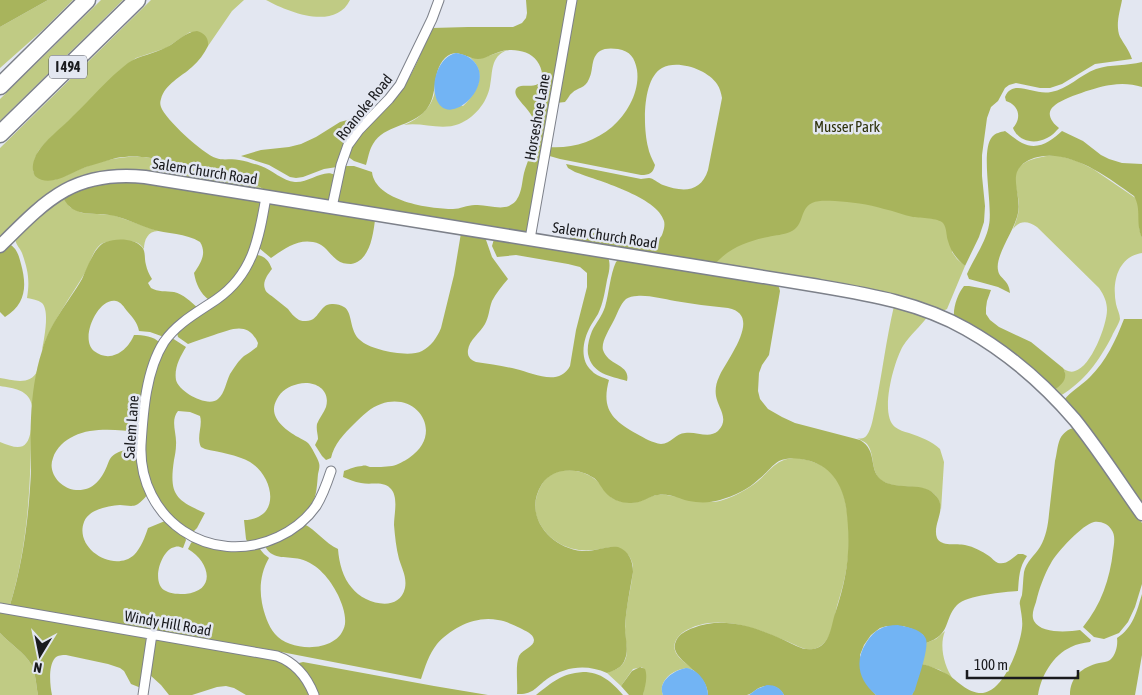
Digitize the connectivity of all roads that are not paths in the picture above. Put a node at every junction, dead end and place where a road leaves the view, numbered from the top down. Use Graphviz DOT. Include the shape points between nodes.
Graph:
graph roads {
  1 [pos="87,0"];
  2 [pos="137,0"];
  3 [pos="439,0"];
  4 [pos="572,0"];
  5 [pos="51,36"];
  6 [pos="0,77"];
  7 [pos="0,86"];
  8 [pos="0,134"];
  9 [pos="266,197"];
  10 [pos="332,208"];
  11 [pos="530,239"];
  12 [pos="0,246"];
  13 [pos="331,471"];
  14 [pos="1142,514"];
  15 [pos="0,608"];
  16 [pos="152,634"];
  17 [pos="143,695"];
  18 [pos="314,695"];
  1 -- 5 [label="highway, I 494"];
  2 -- 8 [label="highway, I 494"];
  3 -- 10 [label="street, Roanoke Road" via="400,85 348,146"];
  4 -- 11 [label="street, Horseshoe Lane"];
  5 -- 6 [label="highway"];
  5 -- 7 [label="highway, I 494"];
  9 -- 10 [label="street, Salem Church Road"];
  9 -- 12 [label="street, Salem Church Road" via="140,177 100,178 76,185 51,198"];
  9 -- 13 [label="street, Salem Lane" via="254,251 242,274 226,292 174,330 156,359 144,409 143,470 155,503 176,527 206,542 238,547 267,542 294,528 317,504"];
  10 -- 11 [label="street, Salem Church Road"];
  11 -- 14 [label="street, Salem Church Road" via="862,293 935,313 993,346 1051,394 1082,430"];
  15 -- 16 [label="street, Windy Hill Road"];
  16 -- 17 [label="street"];
  16 -- 18 [label="street, Windy Hill Road" via="277,656 297,668"];
}
